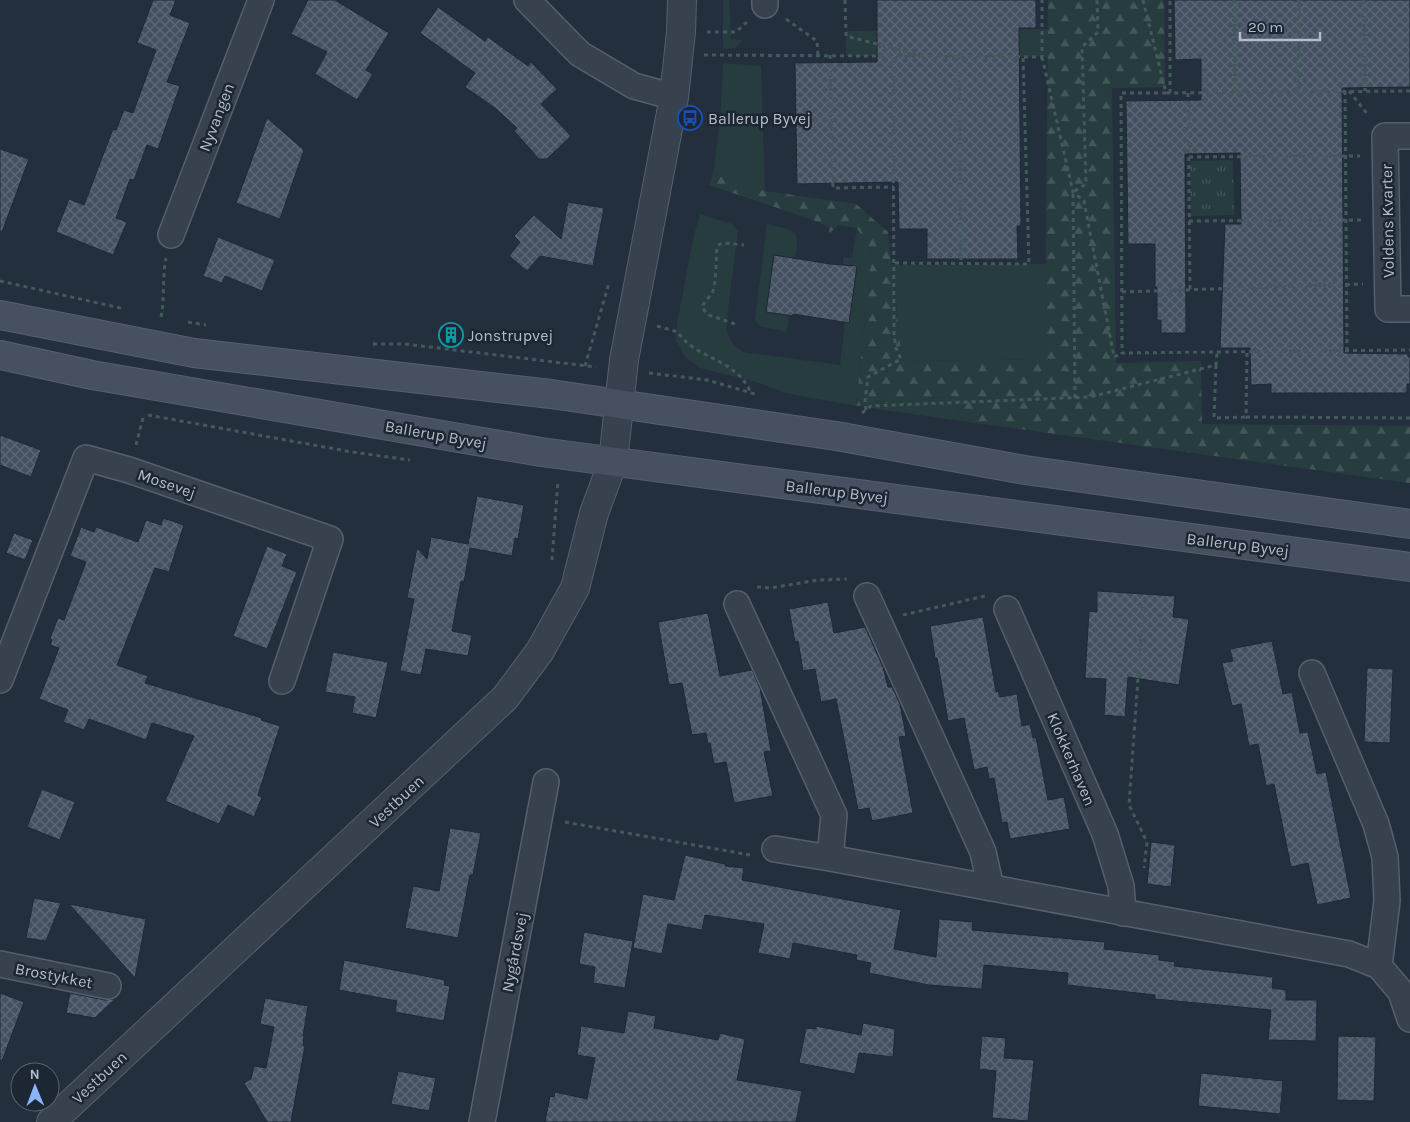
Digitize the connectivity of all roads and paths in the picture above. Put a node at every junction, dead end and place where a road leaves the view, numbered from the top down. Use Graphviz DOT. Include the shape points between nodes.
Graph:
graph roads {
  1 [pos="261,0"];
  2 [pos="527,0"];
  3 [pos="682,0"];
  4 [pos="845,0"];
  5 [pos="1042,0"];
  6 [pos="1097,0"];
  7 [pos="1143,0"];
  8 [pos="1170,0"];
  9 [pos="1234,0"];
  10 [pos="1299,0"];
  11 [pos="1364,0"];
  12 [pos="765,2"];
  13 [pos="680,43"];
  14 [pos="818,56"];
  15 [pos="830,56"];
  16 [pos="893,56"];
  17 [pos="925,56"];
  18 [pos="958,56"];
  19 [pos="1023,56"];
  20 [pos="1042,57"];
  21 [pos="1298,91"];
  22 [pos="1347,91"];
  23 [pos="1365,91"];
  24 [pos="1410,91"];
  25 [pos="1188,92"];
  26 [pos="1235,92"];
  27 [pos="1168,93"];
  28 [pos="674,97"];
  29 [pos="1385,136"];
  30 [pos="1410,136"];
  31 [pos="1346,155"];
  32 [pos="1188,157"];
  33 [pos="894,187"];
  34 [pos="1073,192"];
  35 [pos="1347,220"];
  36 [pos="1189,221"];
  37 [pos="171,235"];
  38 [pos="744,245"];
  39 [pos="895,263"];
  40 [pos="961,264"];
  41 [pos="163,271"];
  42 [pos="1388,283"];
  43 [pos="1347,284"];
  44 [pos="1190,290"];
  45 [pos="1122,292"];
  46 [pos="1410,309"];
  47 [pos="0,315"];
  48 [pos="161,317"];
  49 [pos="632,320"];
  50 [pos="735,324"];
  51 [pos="1410,350"];
  52 [pos="1347,351"];
  53 [pos="1216,352"];
  54 [pos="1122,353"];
  55 [pos="1247,353"];
  56 [pos="0,355"];
  57 [pos="1216,365"];
  58 [pos="752,393"];
  59 [pos="1075,398"];
  60 [pos="620,404"];
  61 [pos="866,410"];
  62 [pos="144,414"];
  63 [pos="855,417"];
  64 [pos="1246,417"];
  65 [pos="1410,418"];
  66 [pos="613,462"];
  67 [pos="129,470"];
  68 [pos="1410,524"];
  69 [pos="1410,567"];
  70 [pos="866,596"];
  71 [pos="737,604"];
  72 [pos="1143,607"];
  73 [pos="1007,609"];
  74 [pos="878,621"];
  75 [pos="1312,673"];
  76 [pos="0,680"];
  77 [pos="282,681"];
  78 [pos="546,782"];
  79 [pos="539,817"];
  80 [pos="774,849"];
  81 [pos="830,858"];
  82 [pos="1144,869"];
  83 [pos="991,888"];
  84 [pos="1123,913"];
  85 [pos="0,964"];
  86 [pos="1379,966"];
  87 [pos="108,986"];
  88 [pos="1410,1019"];
  89 [pos="51,1122"];
  90 [pos="482,1122"];
  1 -- 37 [label="street, Nyvangen"];
  2 -- 28 [label="street" via="580,54 634,86"];
  3 -- 13 [label="street"];
  4 -- 17 [label="path" via="846,36"];
  5 -- 20 [label="path"];
  6 -- 34 [label="path" via="1098,32 1082,47 1086,184"];
  7 -- 27 [label="path"];
  8 -- 27 [label="path"];
  9 -- 26 [label="path"];
  10 -- 21 [label="path"];
  11 -- 23 [label="path"];
  12 -- 13 [label="path" via="736,32"];
  12 -- 14 [label="path" via="817,41"];
  13 -- 14 [label="path"];
  13 -- 28 [label="street"];
  14 -- 15 [label="path"];
  15 -- 16 [label="path"];
  15 -- 33 [label="path" via="833,188"];
  16 -- 17 [label="path"];
  16 -- 33 [label="path"];
  17 -- 18 [label="path"];
  18 -- 19 [label="path"];
  18 -- 40 [label="path"];
  19 -- 20 [label="path"];
  19 -- 40 [label="path" via="1029,264"];
  20 -- 34 [label="path"];
  21 -- 22 [label="path"];
  21 -- 26 [label="path"];
  22 -- 23 [label="path"];
  22 -- 29 [label="path"];
  22 -- 31 [label="path"];
  23 -- 24 [label="path"];
  25 -- 26 [label="path"];
  25 -- 27 [label="path"];
  25 -- 32 [label="path"];
  27 -- 45 [label="path" via="1121,93"];
  28 -- 49 [label="street"];
  29 -- 30 [label="street"];
  29 -- 42 [label="street, Voldens Kvarter"];
  31 -- 32 [label="path"];
  31 -- 35 [label="path"];
  32 -- 36 [label="path"];
  33 -- 39 [label="path"];
  34 -- 54 [label="path" via="1084,202 1114,357"];
  34 -- 59 [label="path"];
  35 -- 36 [label="path"];
  35 -- 43 [label="path"];
  36 -- 44 [label="path"];
  38 -- 50 [label="path" via="723,243 717,247 712,293 702,308 710,315"];
  39 -- 40 [label="path"];
  39 -- 61 [label="path" via="894,336 901,359 868,376"];
  41 -- 48 [label="path"];
  42 -- 43 [label="path"];
  42 -- 46 [label="street, Voldens Kvarter" via="1388,309"];
  43 -- 44 [label="path"];
  43 -- 52 [label="path"];
  44 -- 45 [label="path"];
  45 -- 54 [label="path"];
  47 -- 60 [label="main road" via="194,353"];
  49 -- 58 [label="path" via="678,332 692,345 735,371"];
  49 -- 60 [label="street"];
  51 -- 52 [label="path"];
  52 -- 55 [label="path"];
  53 -- 54 [label="path"];
  53 -- 55 [label="path"];
  53 -- 57 [label="path"];
  55 -- 64 [label="path"];
  56 -- 66 [label="main road, Ballerup Byvej" via="102,377"];
  57 -- 59 [label="path"];
  57 -- 64 [label="path" via="1214,418"];
  59 -- 61 [label="path" via="872,406"];
  60 -- 66 [label="street, Vestbuen"];
  60 -- 68 [label="main road" via="836,436 1025,470"];
  61 -- 63 [label="path"];
  62 -- 67 [label="path"];
  64 -- 65 [label="path"];
  66 -- 69 [label="main road, Ballerup Byvej"];
  66 -- 89 [label="street, Vestbuen" via="594,513 575,588 540,651 506,698"];
  67 -- 76 [label="street, Mosevej" via="86,458"];
  67 -- 77 [label="street, Mosevej" via="330,539"];
  70 -- 71 [label="path" via="848,579 818,580 770,588 751,586 732,592"];
  70 -- 74 [label="street"];
  71 -- 81 [label="street" via="834,815"];
  72 -- 82 [label="path" via="1129,805 1147,842"];
  73 -- 74 [label="path" via="998,597 984,596"];
  73 -- 84 [label="street, Klokkerhaven" via="1105,834 1121,886"];
  74 -- 83 [label="street" via="983,852"];
  75 -- 86 [label="street" via="1376,824 1385,857 1387,901"];
  78 -- 79 [label="street, Nygårdsvej"];
  79 -- 80 [label="path" via="749,856"];
  79 -- 90 [label="street, Nygårdsvej"];
  80 -- 81 [label="street"];
  81 -- 83 [label="street"];
  83 -- 84 [label="street"];
  84 -- 86 [label="street" via="1349,954"];
  85 -- 87 [label="street, Brostykket"];
  86 -- 88 [label="street" via="1401,992"];
}
